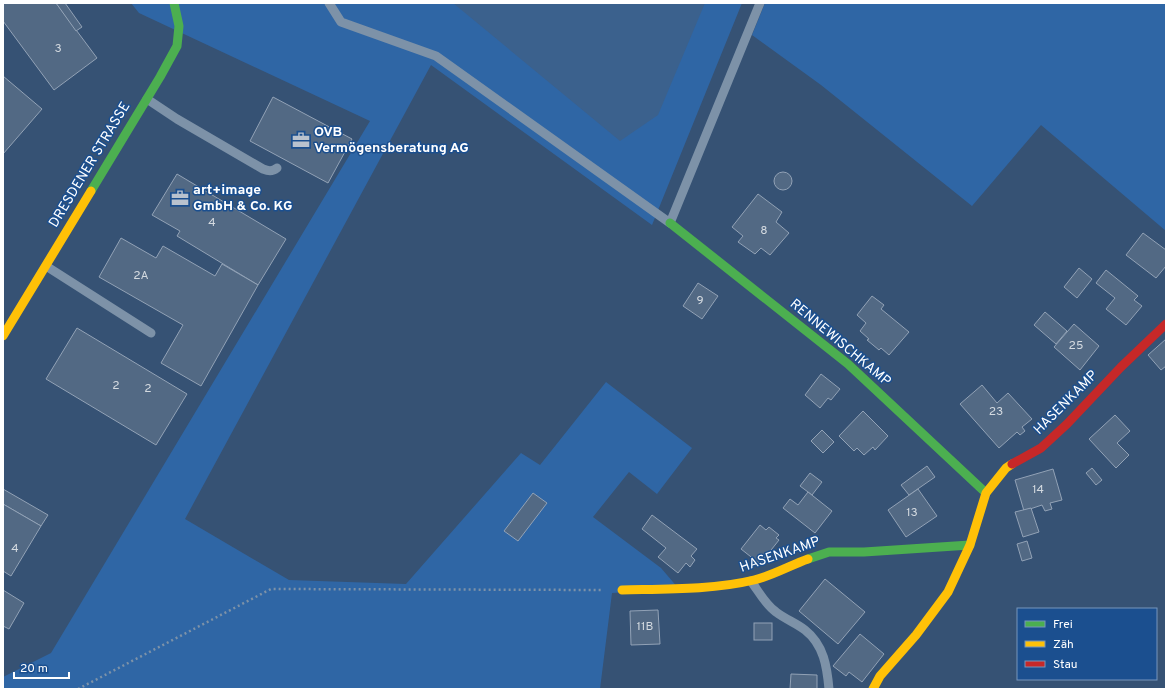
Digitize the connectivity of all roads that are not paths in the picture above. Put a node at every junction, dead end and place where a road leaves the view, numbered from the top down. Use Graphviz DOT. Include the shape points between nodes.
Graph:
graph roads {
  1 [pos="174,3"];
  2 [pos="329,3"];
  3 [pos="760,3"];
  4 [pos="146,99"];
  5 [pos="278,168"];
  6 [pos="670,223"];
  7 [pos="46,266"];
  8 [pos="1166,324"];
  9 [pos="151,333"];
  10 [pos="3,336"];
  11 [pos="986,493"];
  12 [pos="970,544"];
  13 [pos="751,581"];
  14 [pos="622,590"];
  15 [pos="829,689"];
  16 [pos="873,689"];
  1 -- 4 [label="street, DRESDENER STRASSE" via="179,26 177,46"];
  2 -- 6 [label="lane" via="341,22 436,56"];
  3 -- 6 [label="lane"];
  4 -- 5 [label="lane" via="263,169 269,171"];
  4 -- 7 [label="street, DRESDENER STRASSE"];
  6 -- 11 [label="street, RENNEWISCHKAMP" via="848,364"];
  7 -- 9 [label="lane"];
  7 -- 10 [label="street, DRESDENER STRASSE"];
  8 -- 11 [label="street, HASENKAMP" via="1067,424 1041,448 1006,468"];
  11 -- 12 [label="street, HASENKAMP"];
  12 -- 13 [label="street, HASENKAMP" via="829,552"];
  12 -- 16 [label="street, HASENKAMP" via="948,592 880,676"];
  13 -- 14 [label="street, HASENKAMP" via="694,588"];
  13 -- 15 [label="lane" via="765,602 776,612 806,630 815,639 828,670"];
}
